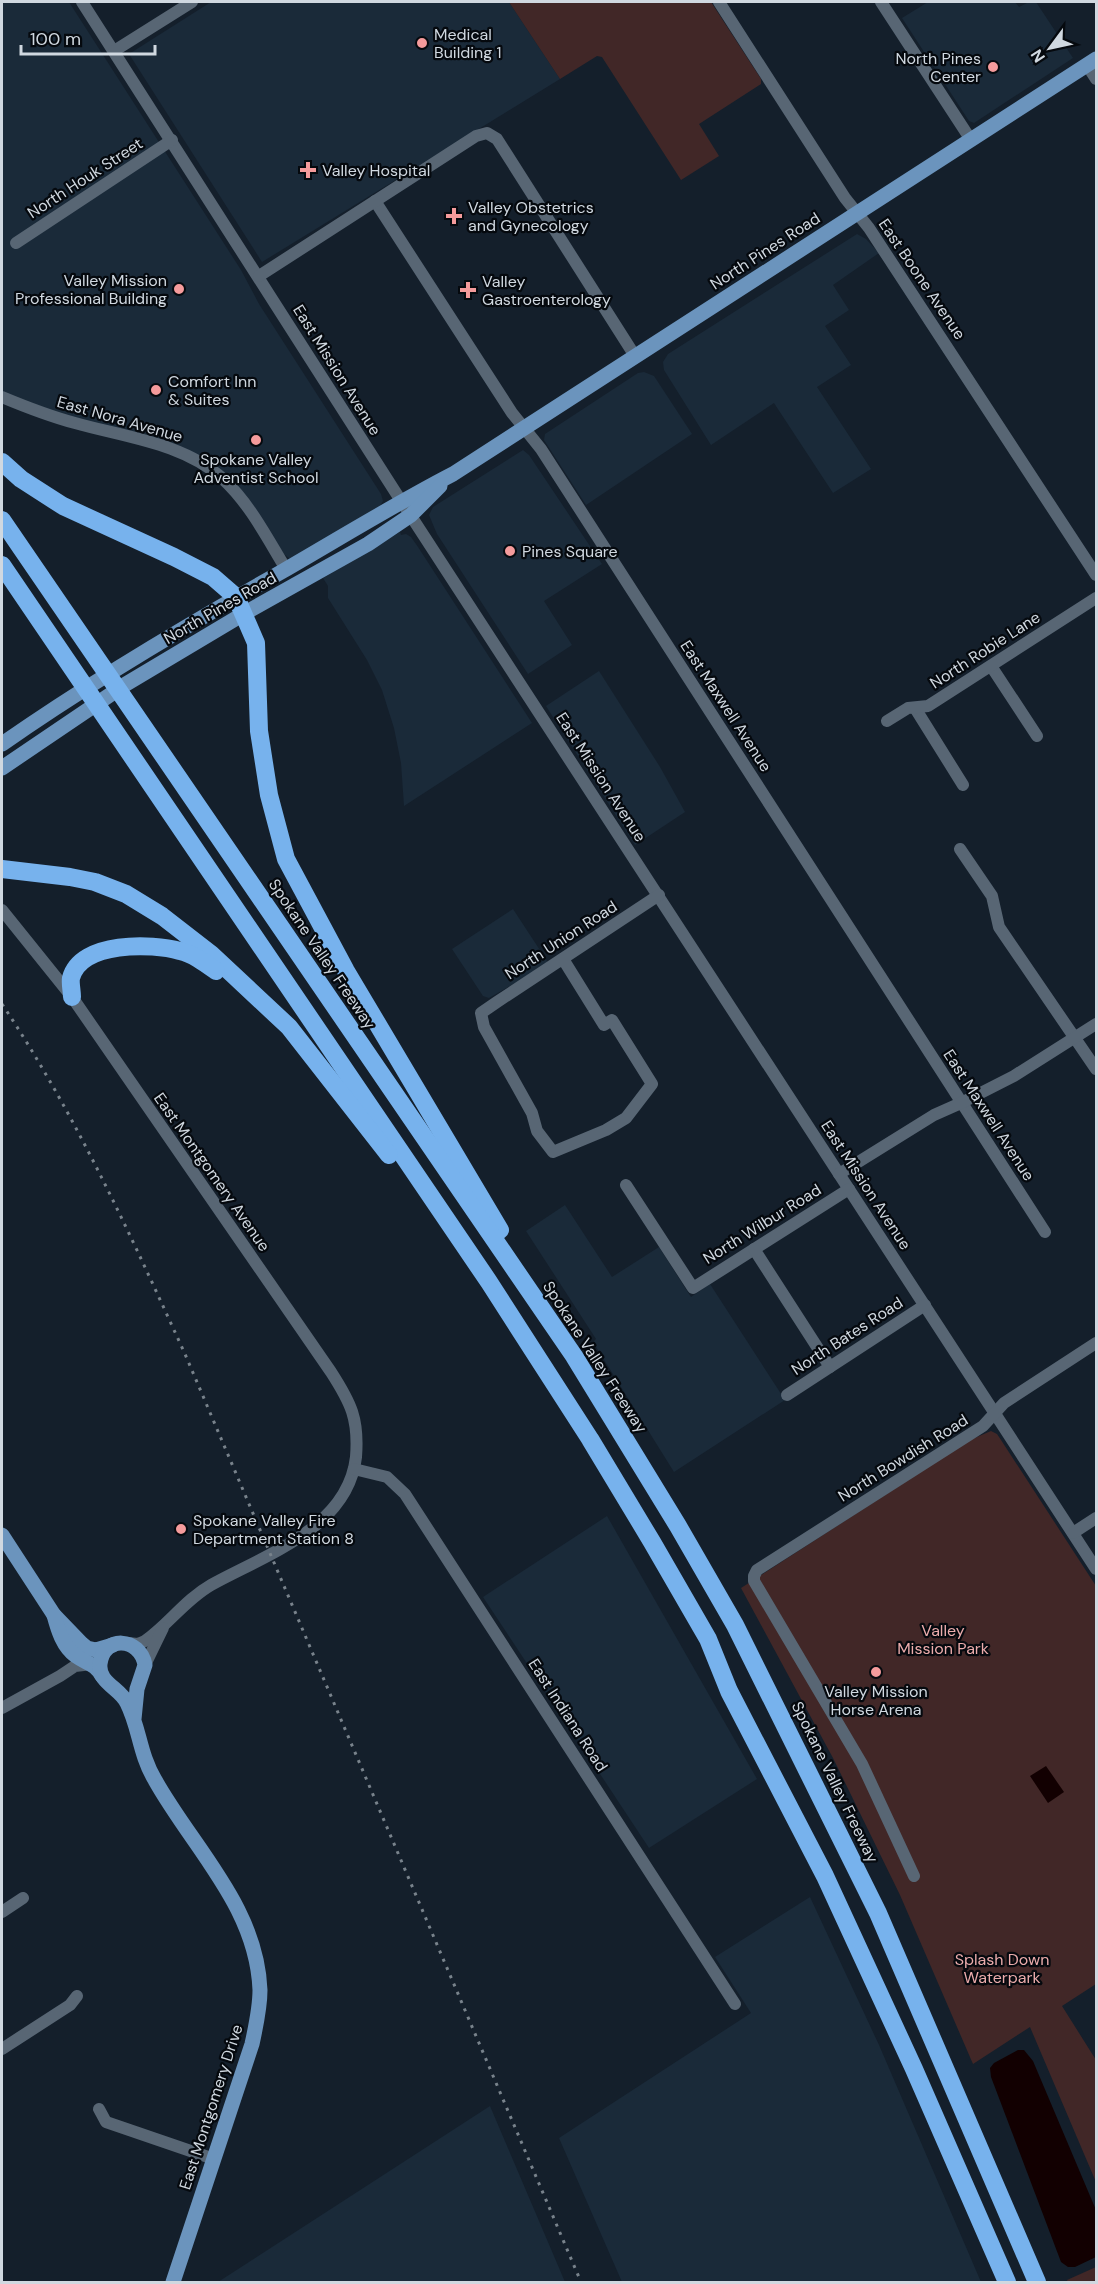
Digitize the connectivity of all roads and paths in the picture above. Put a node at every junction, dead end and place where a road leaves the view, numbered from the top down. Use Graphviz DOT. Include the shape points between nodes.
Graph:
graph roads {
  1 [pos="82,2"];
  2 [pos="192,2"];
  3 [pos="719,2"];
  4 [pos="881,2"];
  5 [pos="114,51"];
  6 [pos="1092,62"];
  7 [pos="1096,79"];
  8 [pos="172,140"];
  9 [pos="971,140"];
  10 [pos="375,201"];
  11 [pos="856,213"];
  12 [pos="16,243"];
  13 [pos="259,276"];
  14 [pos="635,356"];
  15 [pos="2,397"];
  16 [pos="524,428"];
  17 [pos="2,462"];
  18 [pos="453,474"];
  19 [pos="401,501"];
  20 [pos="411,515"];
  21 [pos="2,520"];
  22 [pos="2,565"];
  23 [pos="286,569"];
  24 [pos="1096,575"];
  25 [pos="1096,598"];
  26 [pos="240,605"];
  27 [pos="991,666"];
  28 [pos="915,708"];
  29 [pos="887,721"];
  30 [pos="1037,736"];
  31 [pos="2,744"];
  32 [pos="2,768"];
  33 [pos="963,785"];
  34 [pos="960,849"];
  35 [pos="2,869"];
  36 [pos="659,895"];
  37 [pos="2,910"];
  38 [pos="563,959"];
  39 [pos="72,997"];
  40 [pos="1096,1024"];
  41 [pos="289,1027"];
  42 [pos="1075,1038"];
  43 [pos="1096,1069"];
  44 [pos="961,1103"];
  45 [pos="839,1174"];
  46 [pos="626,1185"];
  47 [pos="849,1189"];
  48 [pos="1045,1232"];
  49 [pos="754,1249"];
  50 [pos="489,1282"];
  51 [pos="925,1305"];
  52 [pos="1096,1343"];
  53 [pos="574,1356"];
  54 [pos="830,1367"];
  55 [pos="787,1395"];
  56 [pos="995,1413"];
  57 [pos="354,1469"];
  58 [pos="1096,1518"];
  59 [pos="1073,1533"];
  60 [pos="2,1535"];
  61 [pos="1096,1569"];
  62 [pos="54,1615"];
  63 [pos="165,1624"];
  64 [pos="120,1644"];
  65 [pos="74,1655"];
  66 [pos="65,1672"];
  67 [pos="143,1672"];
  68 [pos="103,1676"];
  69 [pos="2,1708"];
  70 [pos="134,1719"];
  71 [pos="914,1876"];
  72 [pos="23,1898"];
  73 [pos="2,1912"];
  74 [pos="77,1996"];
  75 [pos="735,2004"];
  76 [pos="2,2049"];
  77 [pos="99,2109"];
  78 [pos="214,2159"];
  79 [pos="173,2283"];
  80 [pos="1007,2283"];
  81 [pos="1037,2283"];
  1 -- 5 [label="street, East Mission Avenue"];
  2 -- 5 [label="street"];
  3 -- 11 [label="street, East Boone Avenue"];
  4 -- 9 [label="street"];
  5 -- 8 [label="street, East Mission Avenue"];
  6 -- 7 [label="street"];
  6 -- 9 [label="main road, North Pines Road"];
  8 -- 12 [label="street, North Houk Street"];
  8 -- 13 [label="street, East Mission Avenue"];
  9 -- 11 [label="main road, North Pines Road"];
  10 -- 13 [label="street"];
  10 -- 14 [label="street" via="476,136 487,133 497,139"];
  10 -- 16 [label="street, East Maxwell Avenue"];
  11 -- 14 [label="main road, North Pines Road"];
  11 -- 24 [label="street, East Boone Avenue"];
  13 -- 19 [label="street, East Mission Avenue"];
  14 -- 16 [label="main road, North Pines Road"];
  15 -- 23 [label="street, East Nora Avenue" via="48,416 178,451 203,464 239,496"];
  16 -- 18 [label="main road, North Pines Road"];
  16 -- 44 [label="street, East Maxwell Avenue" via="547,457"];
  17 -- 26 [label="highway" via="63,506 213,577"];
  18 -- 19 [label="main road, North Pines Road"];
  18 -- 20 [label="main road, North Pines Road"];
  19 -- 20 [label="street, East Mission Avenue"];
  19 -- 23 [label="main road, North Pines Road"];
  20 -- 26 [label="main road, North Pines Road" via="368,544"];
  20 -- 36 [label="street, East Mission Avenue"];
  21 -- 53 [label="highway, Spokane Valley Freeway"];
  22 -- 50 [label="highway"];
  23 -- 26 [label="main road, North Pines Road"];
  25 -- 27 [label="street, North Robie Lane"];
  26 -- 31 [label="main road, North Pines Road" via="117,668"];
  26 -- 32 [label="main road, North Pines Road"];
  26 -- 53 [label="highway" via="256,643 259,731 269,795 286,859 346,971"];
  27 -- 28 [label="street, North Robie Lane" via="928,706"];
  27 -- 30 [label="street"];
  28 -- 29 [label="street, North Robie Lane"];
  28 -- 33 [label="street"];
  34 -- 42 [label="street" via="992,896 999,927"];
  35 -- 41 [label="highway" via="95,882 126,894 211,954"];
  36 -- 38 [label="street, North Union Road"];
  36 -- 45 [label="street, East Mission Avenue"];
  37 -- 39 [label="street, East Montgomery Avenue"];
  38 -- 38 [label="street, North Union Road" via="481,1013 484,1027 532,1113 537,1131 553,1152 626,1118 652,1084 612,1020 604,1025"];
  39 -- 41 [label="highway" via="71,979 86,959 118,947 164,947 198,959"];
  39 -- 57 [label="street, East Montgomery Avenue" via="348,1398 358,1432"];
  40 -- 42 [label="street, North Wilbur Road"];
  41 -- 50 [label="highway"];
  42 -- 43 [label="street"];
  42 -- 44 [label="street, North Wilbur Road"];
  44 -- 45 [label="street, North Wilbur Road" via="934,1114"];
  44 -- 48 [label="street, East Maxwell Avenue"];
  45 -- 47 [label="street, East Mission Avenue"];
  46 -- 49 [label="street, North Wilbur Road" via="693,1288"];
  47 -- 49 [label="street, North Wilbur Road"];
  47 -- 51 [label="street, East Mission Avenue"];
  49 -- 54 [label="street"];
  50 -- 80 [label="highway" via="590,1439 708,1639 729,1691 865,1959"];
  51 -- 54 [label="street, North Bates Road"];
  51 -- 56 [label="street, East Mission Avenue"];
  52 -- 56 [label="street, North Bowdish Road" via="1004,1403"];
  53 -- 81 [label="highway, Spokane Valley Freeway" via="735,1625 813,1778 878,1913"];
  54 -- 55 [label="street, North Bates Road"];
  56 -- 59 [label="street, East Mission Avenue"];
  56 -- 71 [label="street, North Bowdish Road" via="983,1426 754,1575 862,1764"];
  57 -- 63 [label="street, East Montgomery Drive" via="343,1496 326,1516 271,1554 194,1597"];
  57 -- 75 [label="street, East Indiana Road" via="387,1477 405,1494"];
  58 -- 59 [label="street"];
  59 -- 61 [label="street, East Mission Avenue"];
  60 -- 62 [label="main road"];
  62 -- 64 [label="main road" via="87,1648 100,1650"];
  62 -- 65 [label="main road" via="59,1633"];
  63 -- 64 [label="street, East Montgomery Drive" via="145,1641"];
  63 -- 67 [label="street, East Montgomery Drive"];
  64 -- 67 [label="main road" via="140,1651"];
  64 -- 68 [label="main road" via="102,1655"];
  65 -- 66 [label="street"];
  65 -- 68 [label="main road"];
  66 -- 68 [label="street" via="81,1664"];
  66 -- 69 [label="street"];
  67 -- 68 [label="main road" via="128,1688"];
  67 -- 70 [label="main road, East Montgomery Drive"];
  68 -- 70 [label="main road, East Montgomery Drive" via="125,1697"];
  70 -- 78 [label="main road, East Montgomery Drive" via="143,1756 155,1780 235,1903 248,1928 257,1962 259,2012"];
  72 -- 73 [label="street"];
  74 -- 76 [label="street" via="70,2005"];
  77 -- 78 [label="street" via="106,2122"];
  78 -- 79 [label="main road, East Montgomery Drive"];
}
